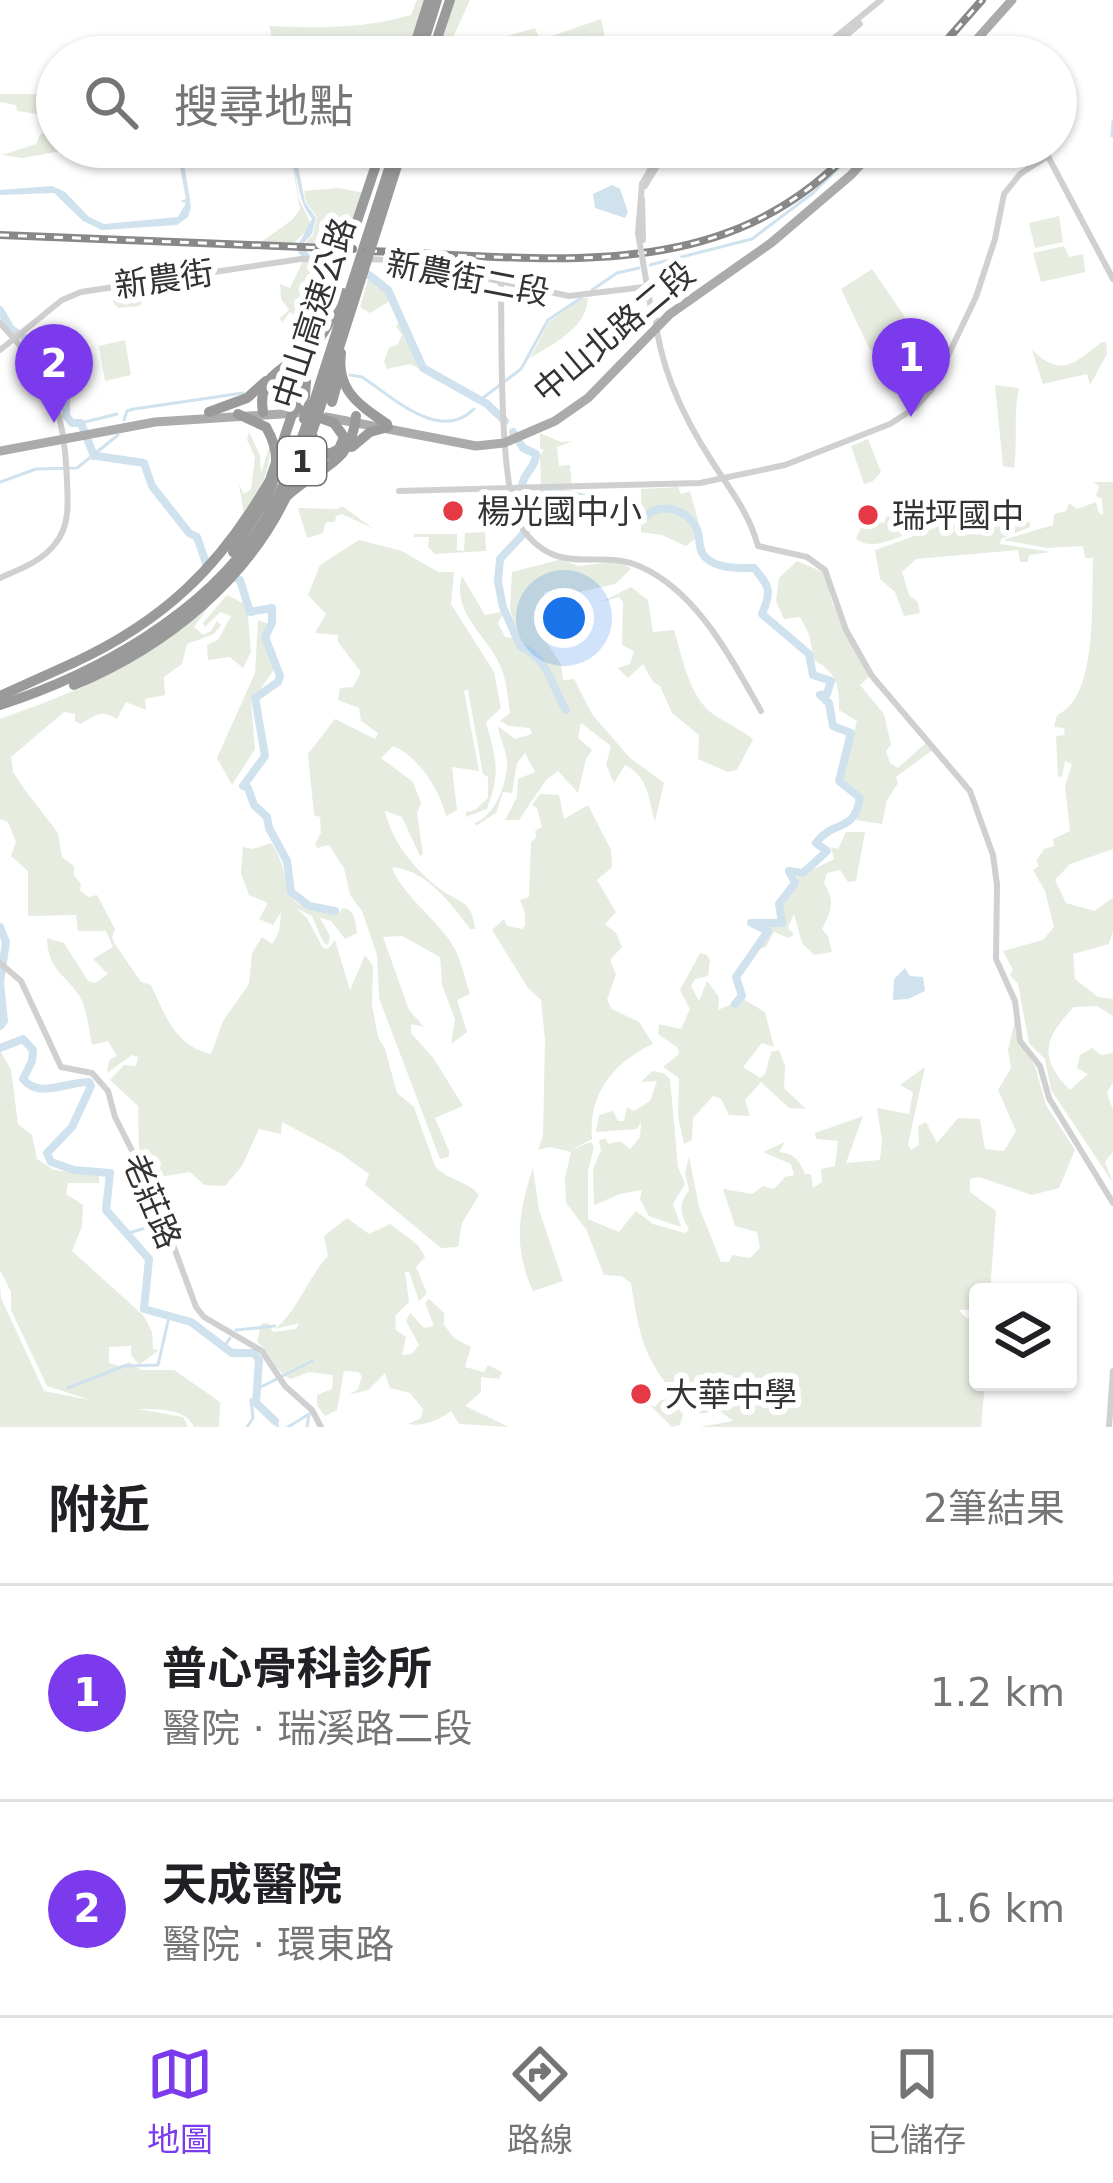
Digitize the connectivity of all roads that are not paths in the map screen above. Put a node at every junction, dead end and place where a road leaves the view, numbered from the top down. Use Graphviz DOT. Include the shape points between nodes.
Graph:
graph roads {
  1 [pos="440,0"];
  2 [pos="882,0"];
  3 [pos="1010,0"];
  4 [pos="981,33"];
  5 [pos="428,36"];
  6 [pos="842,36"];
  7 [pos="978,36"];
  8 [pos="983,36"];
  9 [pos="385,168"];
  10 [pos="386,168"];
  11 [pos="387,168"];
  12 [pos="387,168"];
  13 [pos="652,168"];
  14 [pos="852,168"];
  15 [pos="1029,168"];
  16 [pos="1054,168"];
  17 [pos="347,259"];
  18 [pos="364,259"];
  19 [pos="354,279"];
  20 [pos="1113,279"];
  21 [pos="501,283"];
  22 [pos="644,287"];
  23 [pos="344,290"];
  24 [pos="654,319"];
  25 [pos="0,323"];
  26 [pos="14,339"];
  27 [pos="0,350"];
  28 [pos="340,376"];
  29 [pos="266,388"];
  30 [pos="308,406"];
  31 [pos="263,411"];
  32 [pos="209,412"];
  33 [pos="238,414"];
  34 [pos="173,418"];
  35 [pos="356,418"];
  36 [pos="388,425"];
  37 [pos="65,437"];
  38 [pos="512,438"];
  39 [pos="0,449"];
  40 [pos="346,454"];
  41 [pos="278,462"];
  42 [pos="724,478"];
  43 [pos="399,491"];
  44 [pos="507,491"];
  45 [pos="256,535"];
  46 [pos="228,562"];
  47 [pos="0,578"];
  48 [pos="0,703"];
  49 [pos="761,711"];
  50 [pos="2,964"];
  51 [pos="1113,1198"];
  52 [pos="1113,1371"];
  53 [pos="1113,1417"];
  54 [pos="322,1427"];
  55 [pos="1111,1427"];
  1 -- 5 [label="highway"];
  2 -- 6 [label="street"];
  3 -- 4 [label="main road"];
  4 -- 7 [label="main road"];
  4 -- 8 [label="street"];
  9 -- 48 [label="highway, 1, bridge" via="270,480 242,529 192,587 139,626"];
  10 -- 23 [label="highway, 中山高速公路 / 1"];
  11 -- 19 [label="highway, 中山高速公路 / 1"];
  12 -- 48 [label="highway, 1, bridge" via="310,438 246,559 208,602 143,651 74,685"];
  13 -- 24 [label="street, bridge" via="638,233"];
  14 -- 24 [label="main road, 中山北路二段 / 1" via="741,262"];
  15 -- 42 [label="street" via="1004,194 976,297 915,408 785,465"];
  16 -- 20 [label="street"];
  17 -- 26 [label="street, 新農街" via="81,292"];
  18 -- 21 [label="street, 新農街二段"];
  19 -- 28 [label="highway"];
  19 -- 30 [label="highway, 中山高速公路 / 1"];
  21 -- 22 [label="street, 新農街二段" via="569,296"];
  21 -- 38 [label="street"];
  23 -- 29 [label="highway" via="316,344"];
  23 -- 30 [label="highway, 中山高速公路 / 1"];
  24 -- 38 [label="main road, 中山北路二段 / 1" via="576,404"];
  24 -- 42 [label="street" via="685,411"];
  25 -- 26 [label="street"];
  26 -- 27 [label="street, 新農街"];
  26 -- 37 [label="street" via="48,385"];
  28 -- 30 [label="highway, bridge" via="332,402"];
  28 -- 36 [label="highway" via="360,406"];
  29 -- 30 [label="highway" via="283,403"];
  29 -- 30 [label="highway" via="289,373"];
  29 -- 31 [label="highway"];
  29 -- 32 [label="highway"];
  30 -- 31 [label="main road, 1"];
  30 -- 35 [label="main road, 1"];
  30 -- 41 [label="highway, bridge" via="285,423"];
  30 -- 45 [label="highway, 中山高速公路 / 1" via="280,494"];
  30 -- 46 [label="highway, 中山高速公路 / 1" via="272,497"];
  31 -- 32 [label="main road, 1"];
  31 -- 33 [label="main road, 1"];
  32 -- 34 [label="main road, 1"];
  33 -- 34 [label="main road, 1"];
  33 -- 41 [label="highway" via="266,427"];
  34 -- 37 [label="main road, 1"];
  35 -- 36 [label="main road, 中山北路二段 / 1"];
  35 -- 40 [label="highway"];
  36 -- 38 [label="main road, 中山北路二段 / 1" via="462,442"];
  36 -- 40 [label="highway"];
  37 -- 39 [label="main road, 1"];
  37 -- 47 [label="street" via="62,534 35,562"];
  38 -- 44 [label="street"];
  40 -- 45 [label="highway" via="296,489"];
  41 -- 46 [label="highway" via="273,487"];
  42 -- 44 [label="street"];
  42 -- 51 [label="street" via="758,546 807,557 825,570 872,676 970,791 993,856 997,953 1018,1001 1023,1041"];
  43 -- 44 [label="street"];
  44 -- 49 [label="street" via="541,545 575,561 620,559 679,593"];
  45 -- 48 [label="highway, 中山高速公路 / 1" via="197,598 126,650"];
  46 -- 48 [label="highway, 中山高速公路 / 1" via="127,644"];
  50 -- 54 [label="street, 老莊路" via="22,983 61,1067 92,1072 108,1091 196,1307 262,1351"];
  52 -- 55 [label="street"];
  53 -- 55 [label="street"];
}
